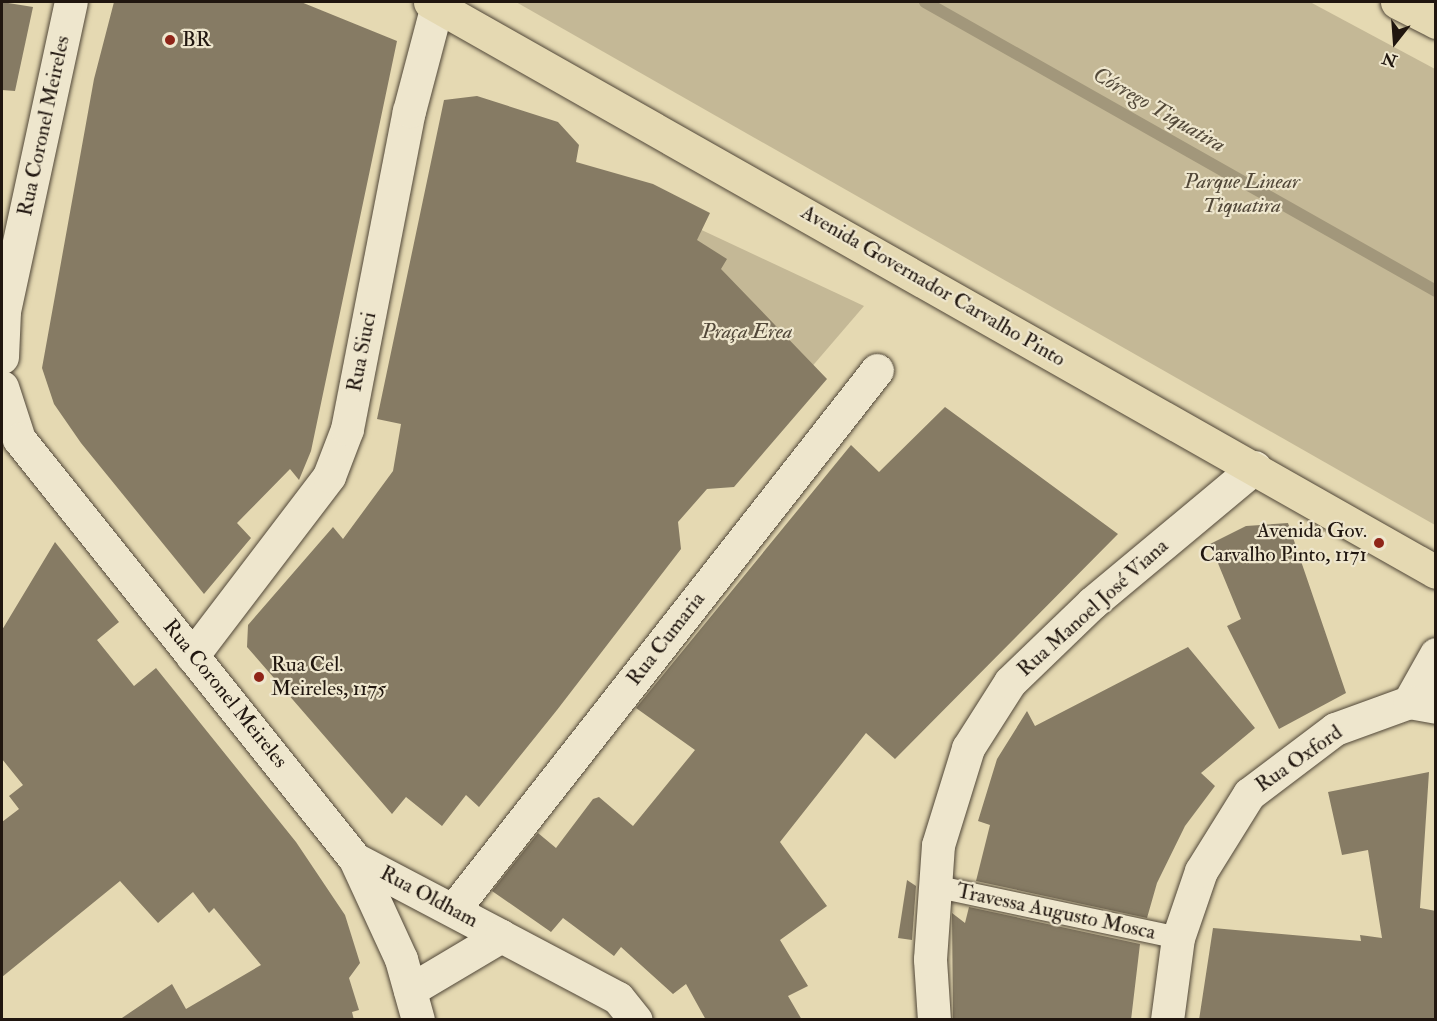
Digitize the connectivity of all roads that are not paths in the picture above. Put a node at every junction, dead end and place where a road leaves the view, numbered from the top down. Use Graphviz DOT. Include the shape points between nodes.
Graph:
graph roads {
  1 [pos="71,2"];
  2 [pos="1397,2"];
  3 [pos="434,3"];
  4 [pos="1436,22"];
  5 [pos="3,311"];
  6 [pos="2,357"];
  7 [pos="877,370"];
  8 [pos="2,387"];
  9 [pos="1255,467"];
  10 [pos="1433,574"];
  11 [pos="1436,654"];
  12 [pos="192,656"];
  13 [pos="1422,704"];
  14 [pos="355,860"];
  15 [pos="933,886"];
  16 [pos="454,909"];
  17 [pos="501,936"];
  18 [pos="1178,938"];
  19 [pos="414,1005"];
  20 [pos="636,1020"];
  21 [pos="934,1020"];
  22 [pos="1167,1020"];
  1 -- 5 [label="street, Rua Coronel Meireles"];
  2 -- 4 [label="main road"];
  3 -- 9 [label="main road, Avenida Governador Carvalho Pinto"];
  3 -- 12 [label="street, Rua Siuci" via="347,429 329,476"];
  5 -- 6 [label="street, Rua Coronel Meireles"];
  7 -- 16 [label="street, Rua Cumaria"];
  8 -- 12 [label="street, Rua Coronel Meireles" via="19,440"];
  9 -- 10 [label="main road, Avenida Governador Carvalho Pinto"];
  9 -- 15 [label="street, Rua Manoel José Viana" via="1092,603 1010,682 968,748 952,786"];
  11 -- 13 [label="street, Rua Oxford"];
  12 -- 14 [label="street, Rua Coronel Meireles"];
  13 -- 18 [label="street, Rua Oxford" via="1335,729 1249,794 1201,871"];
  14 -- 16 [label="street, Rua Oldham"];
  14 -- 19 [label="street, Rua Coronel Meireles" via="401,959"];
  15 -- 18 [label="lane, Travessa Augusto Mosca"];
  15 -- 21 [label="street, Rua Manoel José Viana" via="930,959"];
  16 -- 17 [label="street, Rua Oldham"];
  17 -- 19 [label="street, Rua Oldham"];
  17 -- 20 [label="street, Rua Oldham" via="618,998"];
  18 -- 22 [label="street, Rua Oxford"];
}
